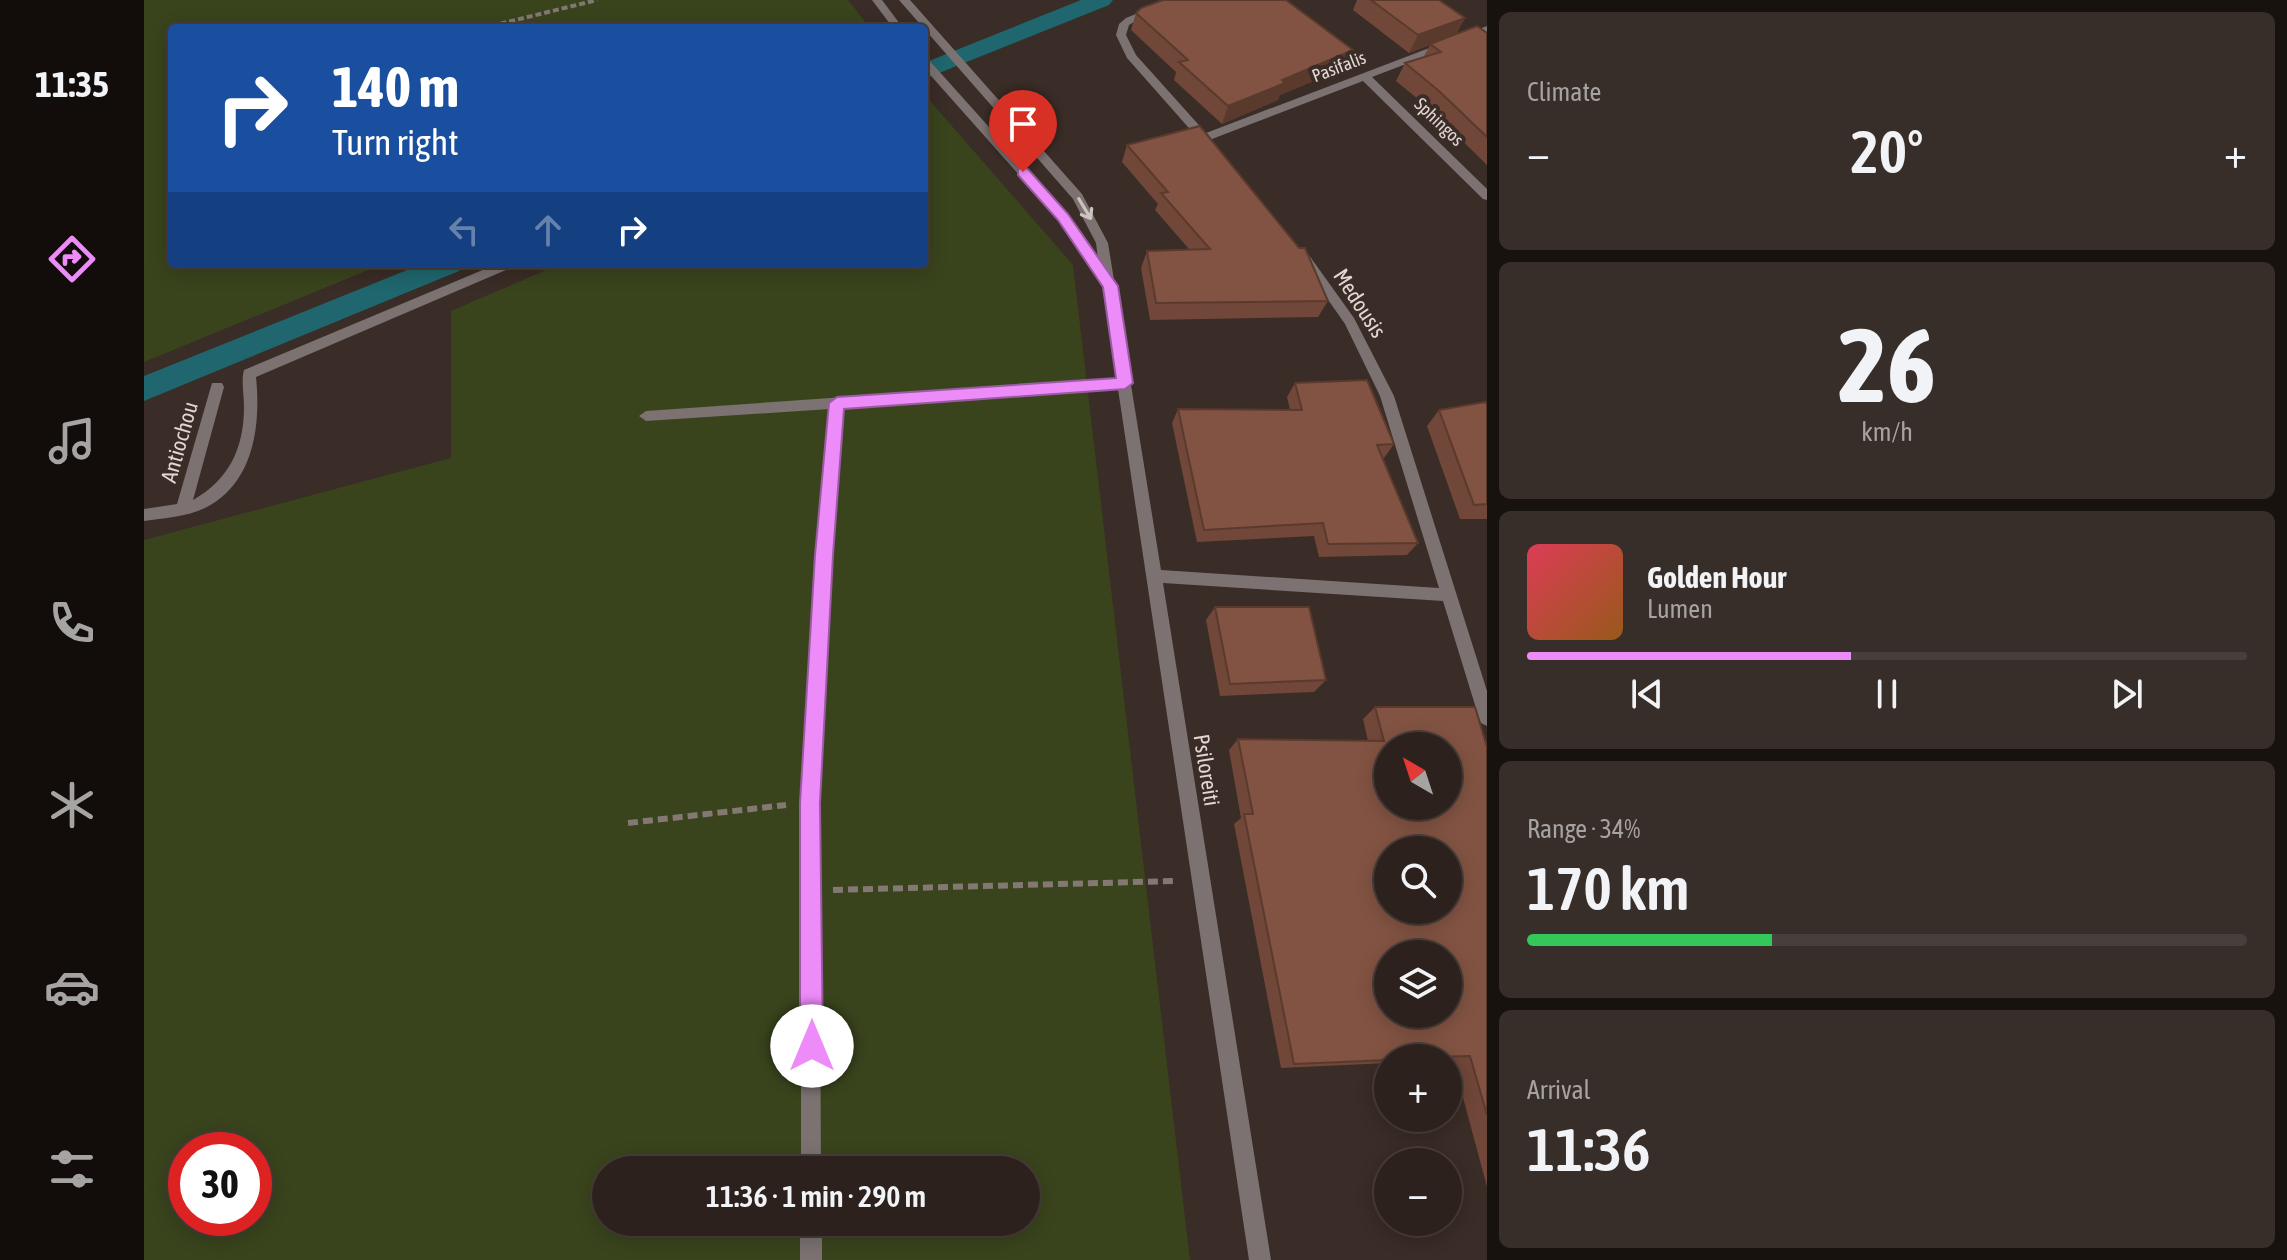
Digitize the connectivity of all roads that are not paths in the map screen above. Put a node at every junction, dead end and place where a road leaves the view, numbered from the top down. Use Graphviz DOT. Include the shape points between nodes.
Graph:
graph roads {
  1 [pos="877,0"];
  2 [pos="904,0"];
  3 [pos="1179,0"];
  4 [pos="895,24"];
  5 [pos="924,24"];
  6 [pos="928,29"];
  7 [pos="1487,29"];
  8 [pos="928,67"];
  9 [pos="1365,76"];
  10 [pos="1205,138"];
  11 [pos="1214,149"];
  12 [pos="1487,196"];
  13 [pos="1292,243"];
  14 [pos="500,268"];
  15 [pos="1111,286"];
  16 [pos="1125,383"];
  17 [pos="217,387"];
  18 [pos="837,403"];
  19 [pos="646,416"];
  20 [pos="183,509"];
  21 [pos="144,515"];
  22 [pos="1155,576"];
  23 [pos="1447,595"];
  24 [pos="1487,718"];
  25 [pos="811,1156"];
  26 [pos="811,1236"];
  27 [pos="811,1260"];
  28 [pos="1260,1260"];
  1 -- 4 [label="street"];
  2 -- 5 [label="street, Psiloreiti, one-way"];
  3 -- 10 [label="street" via="1130,20 1121,35 1131,56"];
  6 -- 15 [label="street, Psiloreiti, one-way" via="1078,197 1102,243"];
  7 -- 9 [label="street, Pasifalis"];
  8 -- 15 [label="street" via="1063,217"];
  9 -- 10 [label="street, Pasifalis"];
  9 -- 12 [label="street, Sphingos"];
  10 -- 11 [label="street"];
  13 -- 23 [label="street, Medousis" via="1341,306 1373,362"];
  14 -- 20 [label="street, Antiochou" via="249,374 251,426 241,461 225,487"];
  15 -- 16 [label="street, Psiloreiti"];
  16 -- 18 [label="street"];
  16 -- 22 [label="street, Psiloreiti"];
  17 -- 20 [label="street, Antiochou"];
  18 -- 19 [label="street"];
  18 -- 25 [label="street" via="810,803"];
  20 -- 21 [label="street, Antiochou"];
  22 -- 23 [label="street"];
  22 -- 28 [label="street, Psiloreiti"];
  23 -- 24 [label="street, Medousis"];
  26 -- 27 [label="street"];
}
